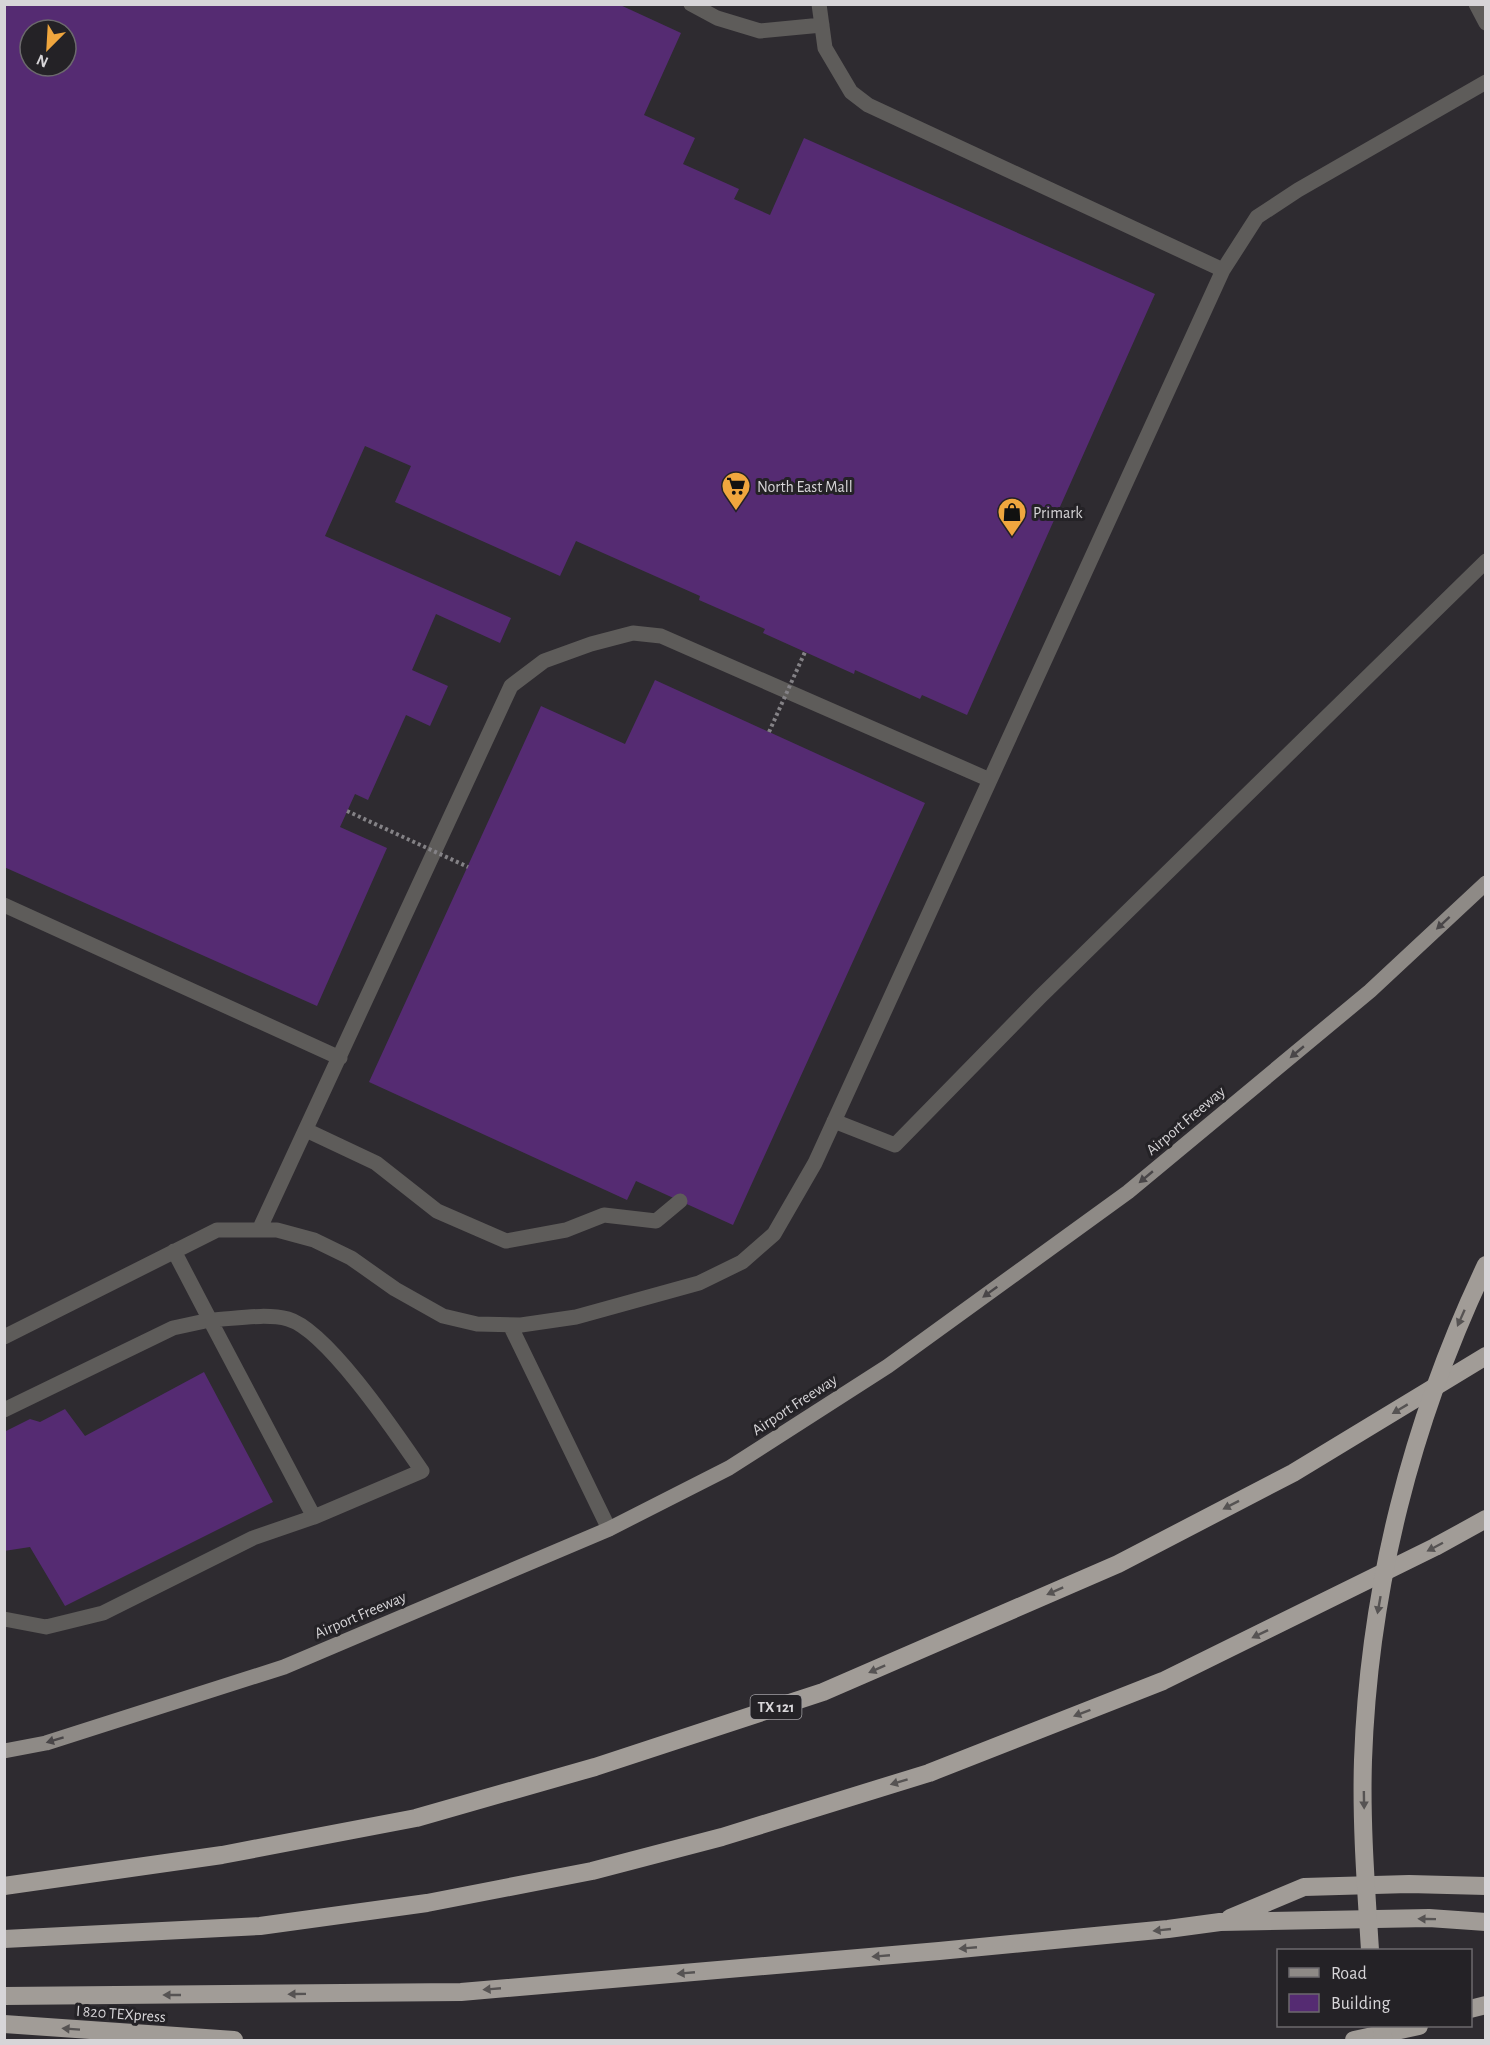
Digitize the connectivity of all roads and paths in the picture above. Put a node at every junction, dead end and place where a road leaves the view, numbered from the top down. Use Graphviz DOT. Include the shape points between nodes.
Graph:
graph roads {
  1 [pos="691,4"];
  2 [pos="819,4"];
  3 [pos="1476,4"];
  4 [pos="1485,23"];
  5 [pos="822,25"];
  6 [pos="1485,82"];
  7 [pos="1223,270"];
  8 [pos="1485,561"];
  9 [pos="805,652"];
  10 [pos="769,732"];
  11 [pos="990,780"];
  12 [pos="347,811"];
  13 [pos="468,867"];
  14 [pos="1485,883"];
  15 [pos="4,905"];
  16 [pos="340,1058"];
  17 [pos="834,1121"];
  18 [pos="306,1130"];
  19 [pos="680,1202"];
  20 [pos="259,1230"];
  21 [pos="174,1251"];
  22 [pos="1485,1265"];
  23 [pos="210,1320"];
  24 [pos="510,1325"];
  25 [pos="4,1337"];
  26 [pos="1485,1356"];
  27 [pos="4,1410"];
  28 [pos="314,1517"];
  29 [pos="1485,1519"];
  30 [pos="609,1529"];
  31 [pos="5,1621"];
  32 [pos="4,1751"];
  33 [pos="4,1886"];
  34 [pos="1485,1886"];
  35 [pos="1220,1922"];
  36 [pos="1485,1922"];
  37 [pos="4,1939"];
  38 [pos="1370,1949"];
  39 [pos="4,1996"];
  40 [pos="4,2024"];
  41 [pos="1410,2027"];
  42 [pos="234,2040"];
  43 [pos="1354,2040"];
  1 -- 5 [label="lane" via="717,18 760,31"];
  2 -- 5 [label="lane"];
  3 -- 4 [label="lane"];
  5 -- 7 [label="lane" via="825,48 851,92 868,105"];
  6 -- 7 [label="lane" via="1257,217"];
  7 -- 11 [label="lane"];
  8 -- 17 [label="lane" via="894,1145"];
  9 -- 10 [label="path, bridge"];
  11 -- 16 [label="lane" via="661,636 633,633 544,661 511,686"];
  11 -- 17 [label="lane"];
  12 -- 13 [label="path, bridge"];
  14 -- 30 [label="main road, Airport Freeway, one-way" via="1370,992 1128,1191 878,1372 729,1468"];
  15 -- 16 [label="lane"];
  16 -- 18 [label="lane"];
  17 -- 24 [label="lane" via="774,1234 742,1262 699,1283 576,1317"];
  18 -- 19 [label="lane" via="376,1163 437,1211 506,1240 566,1230 604,1215 656,1221"];
  18 -- 20 [label="lane"];
  20 -- 21 [label="lane" via="217,1230"];
  20 -- 24 [label="lane" via="277,1230 314,1240 351,1258 443,1316 477,1324"];
  21 -- 23 [label="lane"];
  21 -- 25 [label="lane"];
  22 -- 38 [label="highway, one-way, bridge" via="1459,1321 1416,1438 1392,1528 1375,1627 1364,1760 1364,1860"];
  23 -- 27 [label="lane" via="173,1328"];
  23 -- 28 [label="lane"];
  23 -- 28 [label="lane" via="289,1319 315,1335 377,1405 422,1471"];
  24 -- 30 [label="lane"];
  26 -- 33 [label="highway, TX 121, one-way" via="1293,1473 1118,1564 823,1692 595,1767 416,1818 222,1855"];
  28 -- 31 [label="lane" via="253,1538 103,1613 46,1627"];
  29 -- 37 [label="highway, one-way" via="1435,1548 1163,1681 929,1773 722,1837 592,1871 427,1903 260,1926"];
  30 -- 32 [label="main road, Airport Freeway, one-way" via="284,1668 46,1743"];
  34 -- 35 [label="highway" via="1304,1887"];
  36 -- 35 [label="highway, one-way" via="1429,1918"];
  35 -- 39 [label="highway, one-way" via="973,1948 462,1992"];
  42 -- 40 [label="highway, I 820 TEXpress, one-way"];
  41 -- 43 [label="highway"];
}
